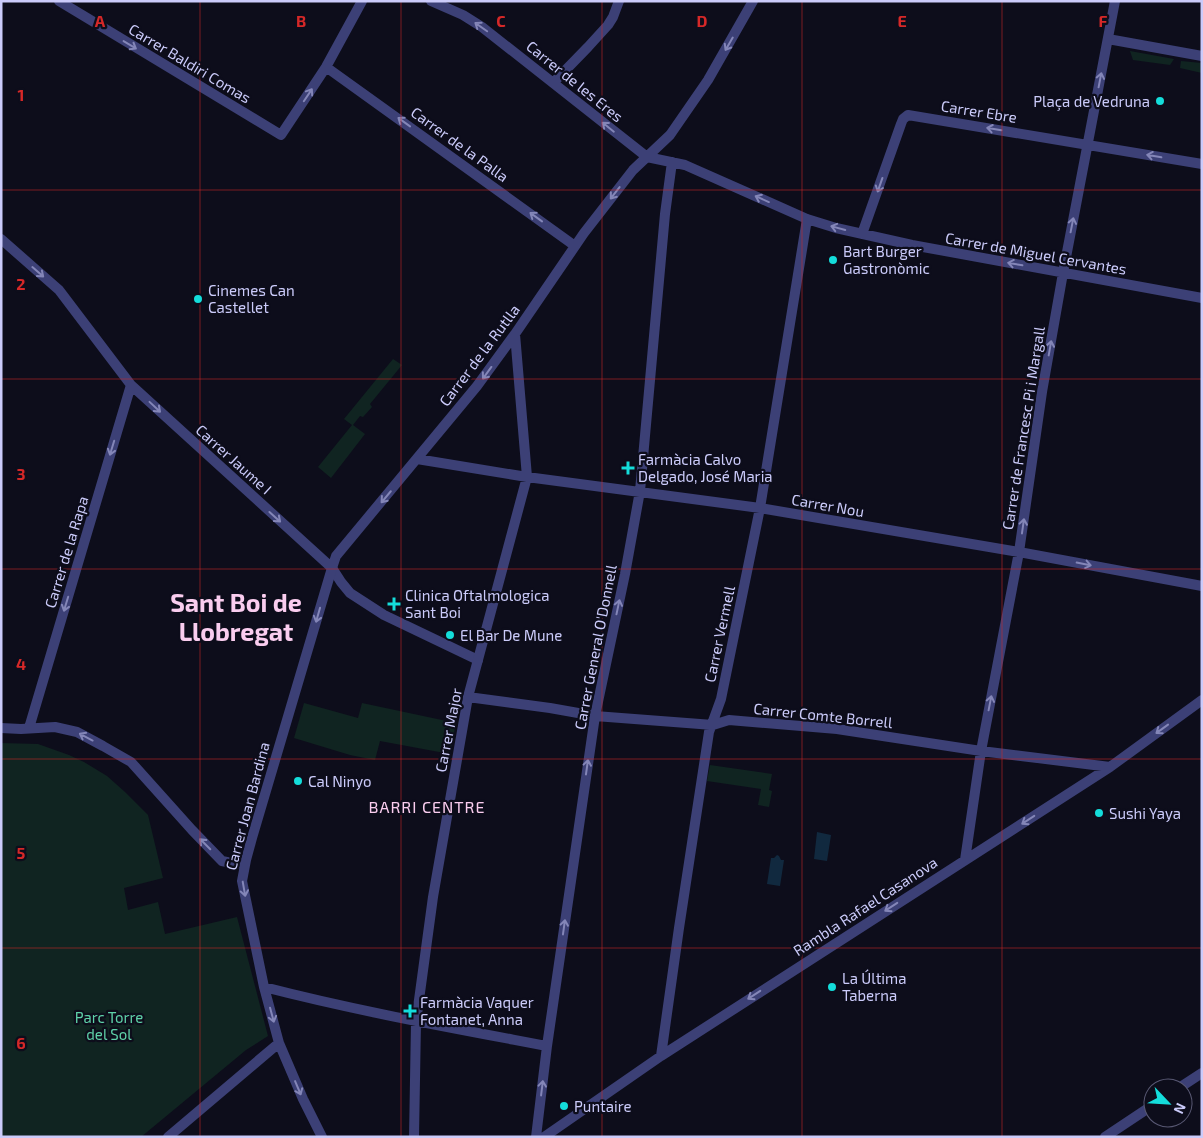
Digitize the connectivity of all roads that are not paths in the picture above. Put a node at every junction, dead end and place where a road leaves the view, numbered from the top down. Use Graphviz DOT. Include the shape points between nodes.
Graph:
graph roads {
  1 [pos="59,1"];
  2 [pos="362,1"];
  3 [pos="431,1"];
  4 [pos="619,1"];
  5 [pos="753,1"];
  6 [pos="1115,1"];
  7 [pos="1108,39"];
  8 [pos="1202,56"];
  9 [pos="326,67"];
  10 [pos="553,83"];
  11 [pos="1087,144"];
  12 [pos="647,157"];
  13 [pos="672,162"];
  14 [pos="1202,164"];
  15 [pos="807,219"];
  16 [pos="862,234"];
  17 [pos="1,239"];
  18 [pos="575,246"];
  19 [pos="1062,273"];
  20 [pos="1202,298"];
  21 [pos="515,334"];
  22 [pos="131,385"];
  23 [pos="417,460"];
  24 [pos="527,477"];
  25 [pos="640,491"];
  26 [pos="760,508"];
  27 [pos="1019,552"];
  28 [pos="332,568"];
  29 [pos="1202,586"];
  30 [pos="478,660"];
  31 [pos="468,697"];
  32 [pos="1202,700"];
  33 [pos="595,716"];
  34 [pos="713,725"];
  35 [pos="1,728"];
  36 [pos="29,728"];
  37 [pos="982,751"];
  38 [pos="1110,767"];
  39 [pos="246,860"];
  40 [pos="965,860"];
  41 [pos="264,987"];
  42 [pos="416,1022"];
  43 [pos="279,1043"];
  44 [pos="546,1046"];
  45 [pos="661,1056"];
  46 [pos="1143,1112"];
  47 [pos="168,1137"];
  48 [pos="322,1137"];
  49 [pos="414,1137"];
  50 [pos="536,1137"];
  51 [pos="544,1137"];
  52 [pos="1105,1137"];
  1 -- 9 [label="street, Carrer Baldiri Comas, one-way" via="280,135"];
  2 -- 9 [label="street"];
  10 -- 3 [label="street, Carrer de les Eres, one-way" via="482,27"];
  4 -- 10 [label="street" via="608,25"];
  5 -- 12 [label="street, Carrer de la Rutlla, one-way" via="682,119"];
  6 -- 7 [label="street, Carrer de Francesc Pi i Margall"];
  7 -- 8 [label="street"];
  11 -- 7 [label="street, Carrer de Francesc Pi i Margall, one-way"];
  18 -- 9 [label="street, Carrer de la Palla, one-way"];
  12 -- 10 [label="street, Carrer de les Eres, one-way"];
  14 -- 11 [label="street, Carrer Ebre, one-way"];
  11 -- 16 [label="street, Carrer Ebre, one-way" via="908,115 900,124"];
  19 -- 11 [label="street, Carrer de Francesc Pi i Margall, one-way"];
  12 -- 13 [label="street, Carrer de Miguel Cervantes"];
  12 -- 18 [label="street, Carrer de la Rutlla, one-way" via="633,170"];
  15 -- 13 [label="street, Carrer de Miguel Cervantes, one-way"];
  13 -- 25 [label="street, Carrer General O'Donnell"];
  16 -- 15 [label="street, Carrer de Miguel Cervantes, one-way"];
  15 -- 26 [label="street, Carrer Vermell"];
  19 -- 16 [label="street, Carrer de Miguel Cervantes, one-way"];
  17 -- 22 [label="street, Carrer Jaume I, one-way" via="59,290"];
  18 -- 21 [label="street, Carrer de la Rutlla"];
  19 -- 20 [label="street, Carrer de Miguel Cervantes"];
  27 -- 19 [label="street, Carrer de Francesc Pi i Margall, one-way"];
  21 -- 23 [label="street, Carrer de la Rutlla, one-way"];
  21 -- 24 [label="street, Carrer Major"];
  22 -- 28 [label="street, Carrer Jaume I, one-way"];
  22 -- 36 [label="street, Carrer de la Rapa, one-way"];
  23 -- 24 [label="street, Carrer Nou"];
  23 -- 28 [label="street, Carrer de la Rutlla, one-way" via="336,556"];
  24 -- 25 [label="street, Carrer Nou"];
  24 -- 30 [label="street, Carrer Major"];
  25 -- 26 [label="street, Carrer Nou"];
  33 -- 25 [label="street, Carrer General O'Donnell, one-way"];
  26 -- 27 [label="street, Carrer Nou"];
  26 -- 34 [label="street, Carrer Vermell"];
  27 -- 29 [label="street, Carrer Nou, one-way"];
  37 -- 27 [label="street, Carrer de Francesc Pi i Margall, one-way"];
  28 -- 30 [label="street, Carrer Jaume I" via="350,593 384,615"];
  28 -- 39 [label="street, Carrer Joan Bardina, one-way"];
  30 -- 31 [label="street, Carrer Major"];
  31 -- 33 [label="street, Carrer Comte Borrell"];
  31 -- 42 [label="street, Carrer Major" via="433,897"];
  32 -- 38 [label="street, Rambla Rafael Casanova, one-way"];
  33 -- 34 [label="street, Carrer Comte Borrell"];
  44 -- 33 [label="street, Carrer General O'Donnell, one-way"];
  34 -- 37 [label="street, Carrer Comte Borrell" via="729,720 837,729"];
  34 -- 45 [label="street, Carrer Vermell" via="709,732"];
  35 -- 36 [label="street"];
  39 -- 36 [label="street, one-way" via="236,864 222,861 131,762 77,732 56,726"];
  37 -- 38 [label="street, Carrer Comte Borrell"];
  37 -- 40 [label="street, Carrer de Francesc Pi i Margall"];
  38 -- 40 [label="street, Rambla Rafael Casanova, one-way"];
  39 -- 41 [label="street, Carrer Joan Bardina, one-way" via="242,882"];
  40 -- 45 [label="street, Rambla Rafael Casanova, one-way"];
  41 -- 42 [label="street"];
  41 -- 43 [label="street, Carrer Joan Bardina, one-way"];
  42 -- 44 [label="street"];
  42 -- 49 [label="street, Carrer Major"];
  43 -- 47 [label="street"];
  43 -- 48 [label="street, Carrer Joan Bardina, one-way"];
  50 -- 44 [label="street, Carrer General O'Donnell, one-way"];
  45 -- 51 [label="street, Rambla Rafael Casanova"];
  46 -- 52 [label="street"];
}
